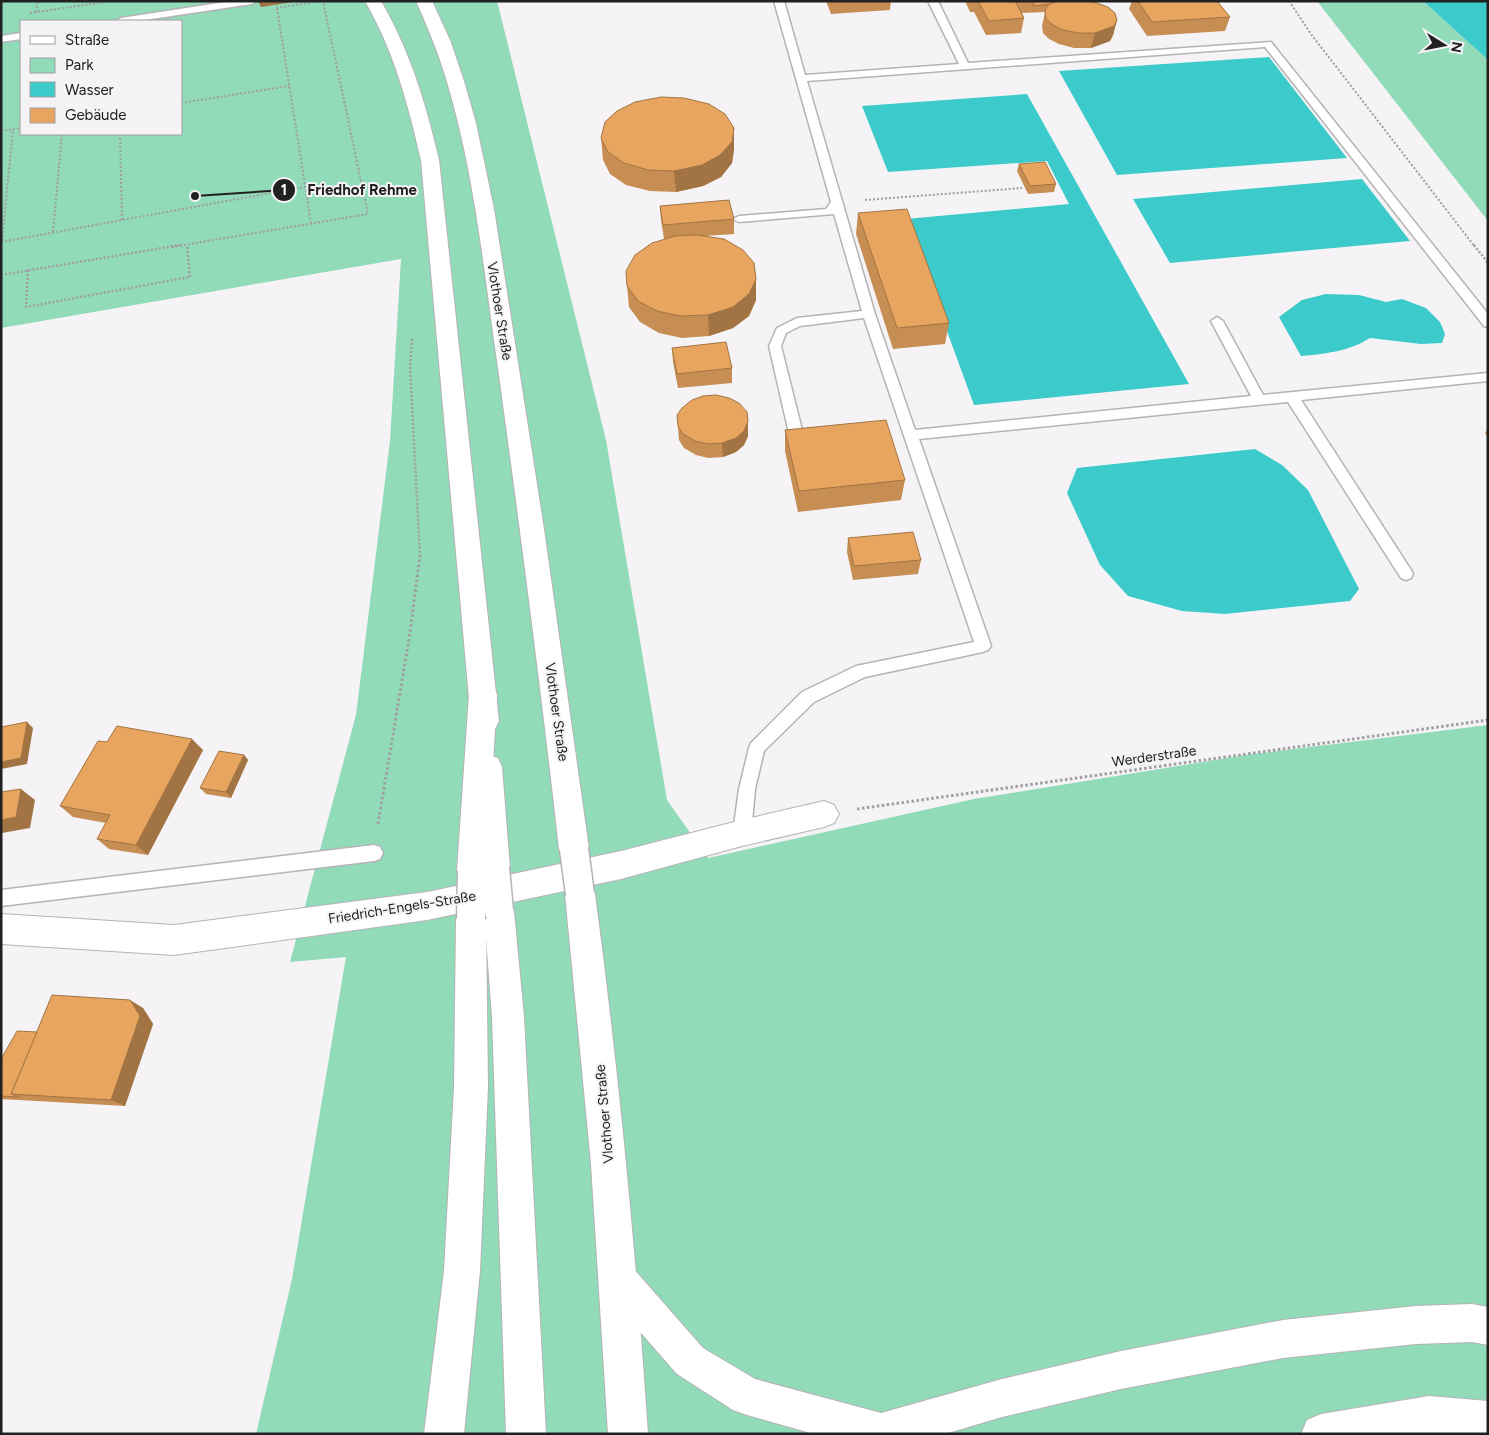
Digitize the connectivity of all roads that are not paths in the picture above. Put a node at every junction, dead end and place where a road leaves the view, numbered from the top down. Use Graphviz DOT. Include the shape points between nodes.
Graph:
graph roads {
  1 [pos="252,1"];
  2 [pos="374,1"];
  3 [pos="424,1"];
  4 [pos="779,1"];
  5 [pos="933,1"];
  6 [pos="128,20"];
  7 [pos="20,36"];
  8 [pos="1,40"];
  9 [pos="965,66"];
  10 [pos="802,78"];
  11 [pos="836,203"];
  12 [pos="739,219"];
  13 [pos="869,314"];
  14 [pos="1217,321"];
  15 [pos="1488,323"];
  16 [pos="1488,377"];
  17 [pos="1292,397"];
  18 [pos="1259,399"];
  19 [pos="910,435"];
  20 [pos="798,442"];
  21 [pos="1406,574"];
  22 [pos="824,814"];
  23 [pos="742,833"];
  24 [pos="374,853"];
  25 [pos="1,898"];
  26 [pos="485,915"];
  27 [pos="1,929"];
  28 [pos="620,1280"];
  29 [pos="1488,1326"];
  30 [pos="1488,1421"];
  31 [pos="878,1433"];
  32 [pos="444,1434"];
  33 [pos="526,1434"];
  34 [pos="628,1434"];
  35 [pos="1321,1434"];
  1 -- 6 [label="lane"];
  2 -- 26 [label="main road, bridge" via="402,58 415,95 430,160 483,694"];
  3 -- 28 [label="main road, Vlothoer Straße, bridge" via="448,56 469,132 520,442 594,1006"];
  4 -- 10 [label="lane"];
  5 -- 9 [label="lane"];
  7 -- 8 [label="lane"];
  9 -- 10 [label="lane"];
  9 -- 15 [label="lane" via="1268,44"];
  10 -- 11 [label="lane"];
  11 -- 12 [label="lane" via="830,212"];
  11 -- 13 [label="lane"];
  13 -- 19 [label="lane"];
  13 -- 20 [label="lane" via="797,322 781,331 775,346"];
  14 -- 18 [label="lane"];
  16 -- 17 [label="lane"];
  17 -- 18 [label="lane"];
  17 -- 21 [label="lane"];
  18 -- 19 [label="lane"];
  19 -- 23 [label="lane" via="983,646 862,671 808,697 757,748 747,789"];
  22 -- 23 [label="main road, Friedrich-Engels-Straße"];
  23 -- 27 [label="main road, Friedrich-Engels-Straße" via="621,865 427,906 174,940"];
  24 -- 25 [label="lane"];
  26 -- 32 [label="main road" via="471,1087 463,1252"];
  26 -- 33 [label="main road" via="508,1017"];
  28 -- 31 [label="main road" via="690,1361 747,1396"];
  28 -- 34 [label="main road, Vlothoer Straße"];
  29 -- 31 [label="main road" via="1472,1323 1416,1325 1283,1339 1121,1370 1002,1398"];
  30 -- 35 [label="main road" via="1429,1415"];
}
